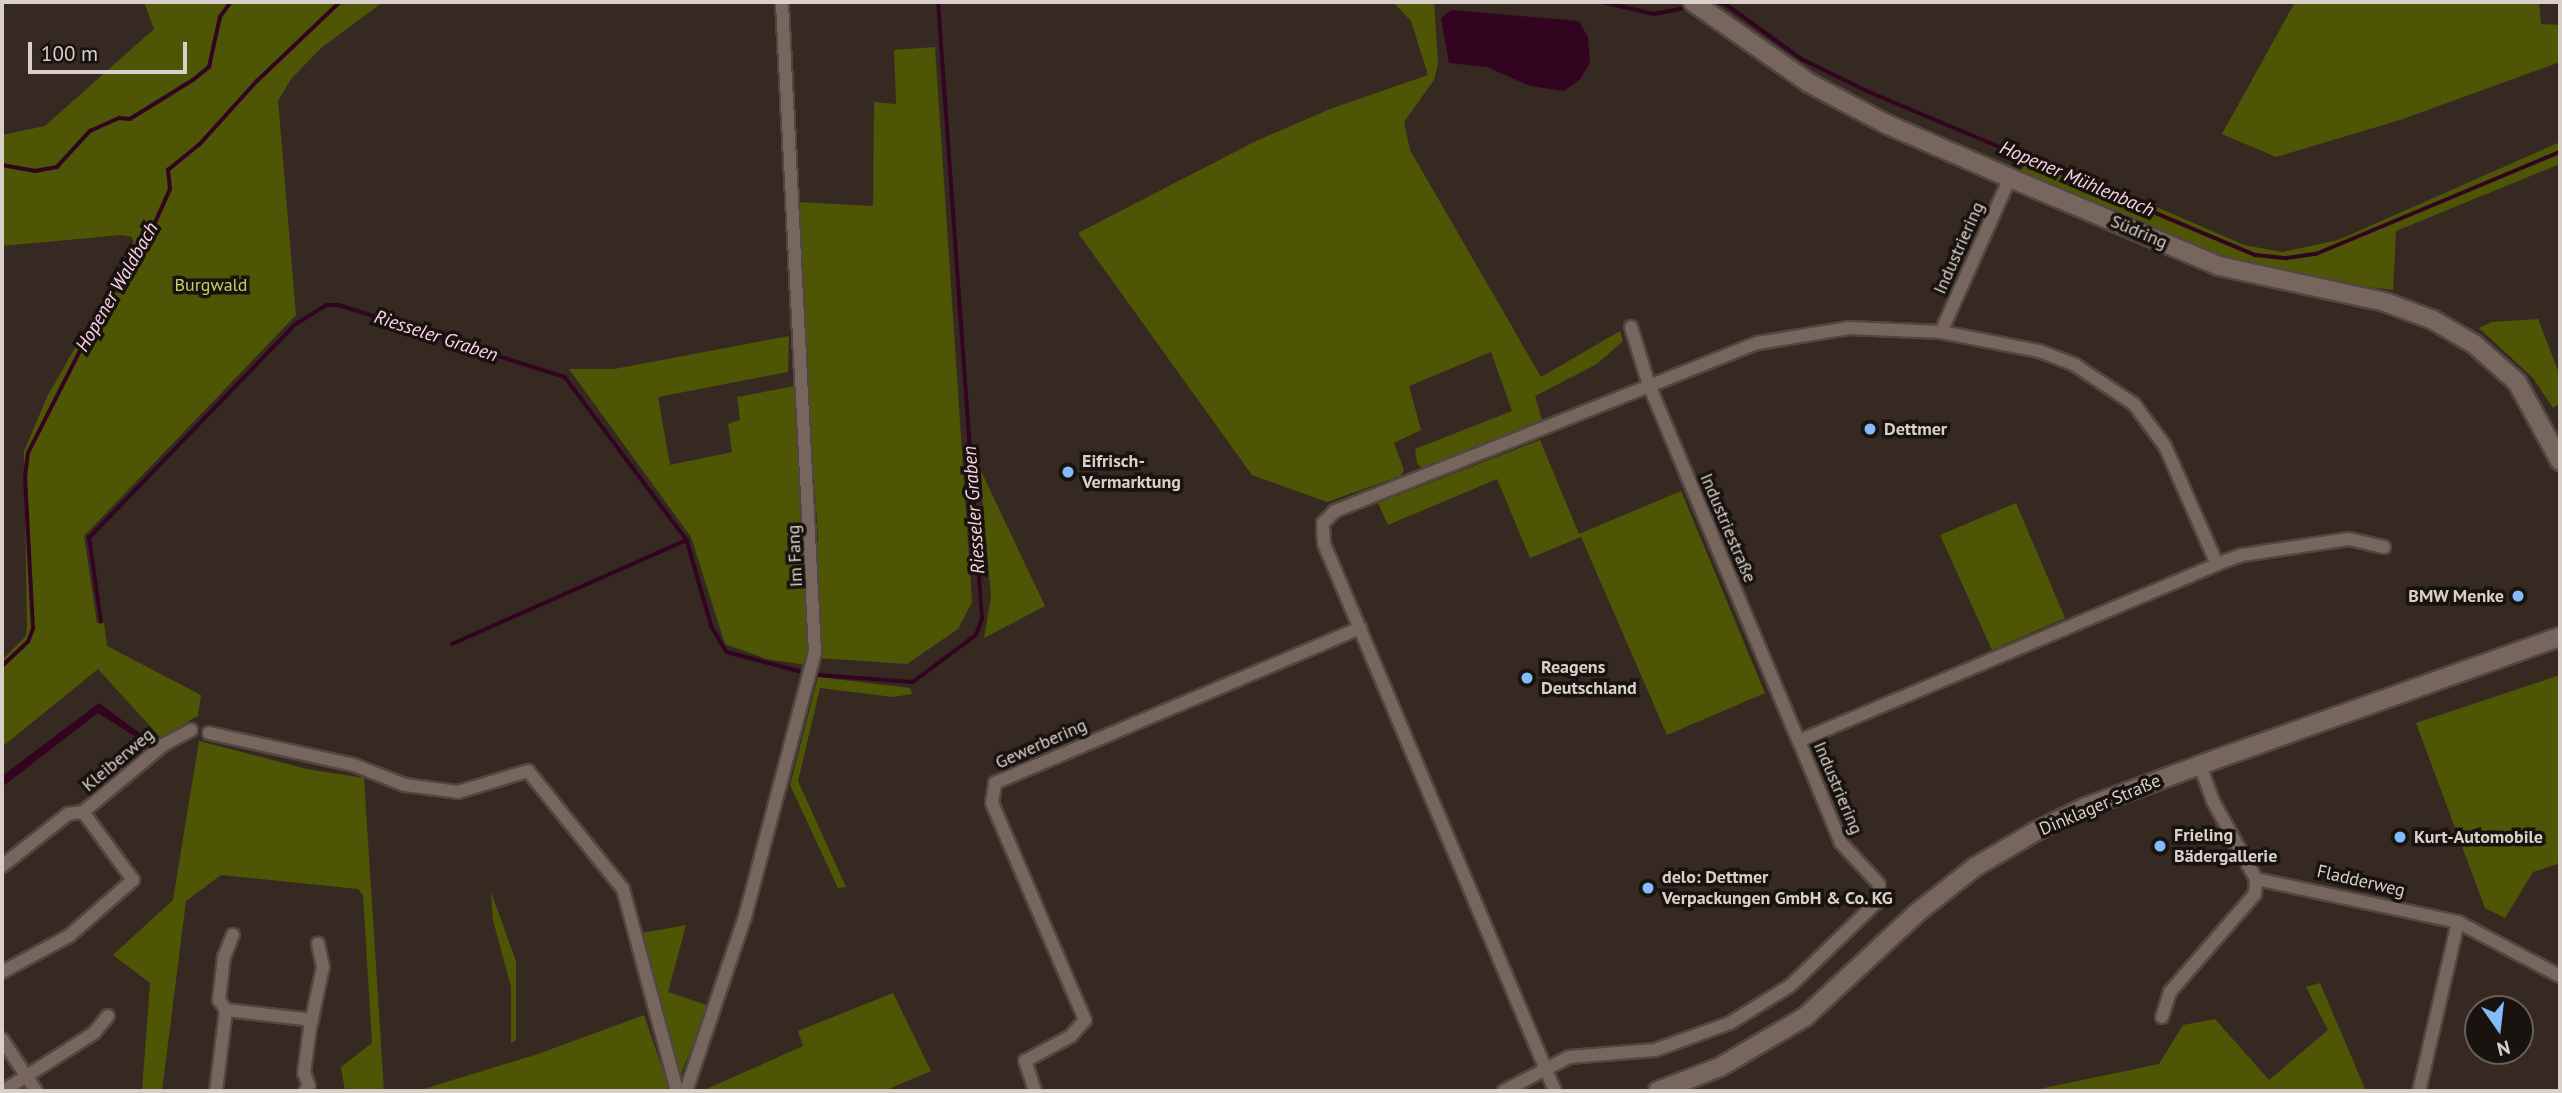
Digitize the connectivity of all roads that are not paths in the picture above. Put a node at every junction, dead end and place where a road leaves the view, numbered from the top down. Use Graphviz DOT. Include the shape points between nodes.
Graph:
graph roads {
  1 [pos="782,2"];
  2 [pos="1700,7"];
  3 [pos="2010,178"];
  4 [pos="1632,327"];
  5 [pos="1941,332"];
  6 [pos="1649,385"];
  7 [pos="2560,461"];
  8 [pos="2384,547"];
  9 [pos="2217,564"];
  10 [pos="1360,628"];
  11 [pos="2560,637"];
  12 [pos="191,730"];
  13 [pos="209,733"];
  14 [pos="1799,741"];
  15 [pos="2200,765"];
  16 [pos="83,812"];
  17 [pos="2,866"];
  18 [pos="2256,879"];
  19 [pos="2458,922"];
  20 [pos="233,935"];
  21 [pos="318,944"];
  22 [pos="2,972"];
  23 [pos="2560,976"];
  24 [pos="226,1010"];
  25 [pos="108,1016"];
  26 [pos="2162,1017"];
  27 [pos="312,1020"];
  28 [pos="2,1039"];
  29 [pos="1545,1068"];
  30 [pos="26,1076"];
  31 [pos="3,1091"];
  32 [pos="36,1091"];
  33 [pos="216,1091"];
  34 [pos="305,1091"];
  35 [pos="677,1091"];
  36 [pos="687,1091"];
  37 [pos="1035,1091"];
  38 [pos="1504,1091"];
  39 [pos="1555,1091"];
  40 [pos="1658,1091"];
  41 [pos="2419,1091"];
  1 -- 36 [label="street, Im Fang" via="815,652 749,905"];
  2 -- 3 [label="main road, Südring" via="1809,83 1886,124"];
  3 -- 5 [label="street, Industriering"];
  3 -- 7 [label="main road, Südring" via="2219,266 2375,300 2433,320 2474,344 2517,382"];
  4 -- 6 [label="street, Industriestraße"];
  5 -- 6 [label="street" via="1880,328 1816,331 1758,343"];
  5 -- 9 [label="street" via="2039,351 2075,365 2134,404 2165,446"];
  6 -- 10 [label="street" via="1335,511 1323,523 1324,544"];
  6 -- 14 [label="street, Industriestraße"];
  8 -- 9 [label="street, Industriering" via="2349,539 2242,555"];
  9 -- 14 [label="street, Industriering"];
  10 -- 29 [label="street"];
  10 -- 37 [label="street, Gewerbering" via="995,783 992,803 1085,1020 1071,1037 1025,1061"];
  11 -- 15 [label="main road, Dinklager Straße"];
  12 -- 16 [label="street, Kleiberweg" via="152,753"];
  13 -- 35 [label="street" via="354,765 405,785 458,792 528,771 623,890"];
  14 -- 29 [label="street, Industriering" via="1841,843 1880,884 1878,901 1790,986 1730,1023 1655,1050 1569,1057"];
  15 -- 18 [label="street" via="2213,801"];
  15 -- 40 [label="main road, Dinklager Straße" via="2086,807 1975,867 1918,912 1805,1017 1720,1067"];
  16 -- 17 [label="street, Kleiberweg" via="68,814"];
  16 -- 22 [label="street" via="134,880 69,936"];
  18 -- 19 [label="street, Fladderweg"];
  18 -- 26 [label="street" via="2255,894 2170,992"];
  19 -- 23 [label="street, Fladderweg"];
  19 -- 41 [label="street"];
  20 -- 24 [label="street" via="224,957 219,1000"];
  21 -- 27 [label="street" via="323,967"];
  24 -- 27 [label="street"];
  24 -- 33 [label="street"];
  25 -- 30 [label="street" via="94,1033"];
  27 -- 34 [label="street"];
  28 -- 30 [label="street"];
  29 -- 38 [label="street"];
  29 -- 39 [label="street"];
  30 -- 31 [label="street"];
  30 -- 32 [label="street"];
}
